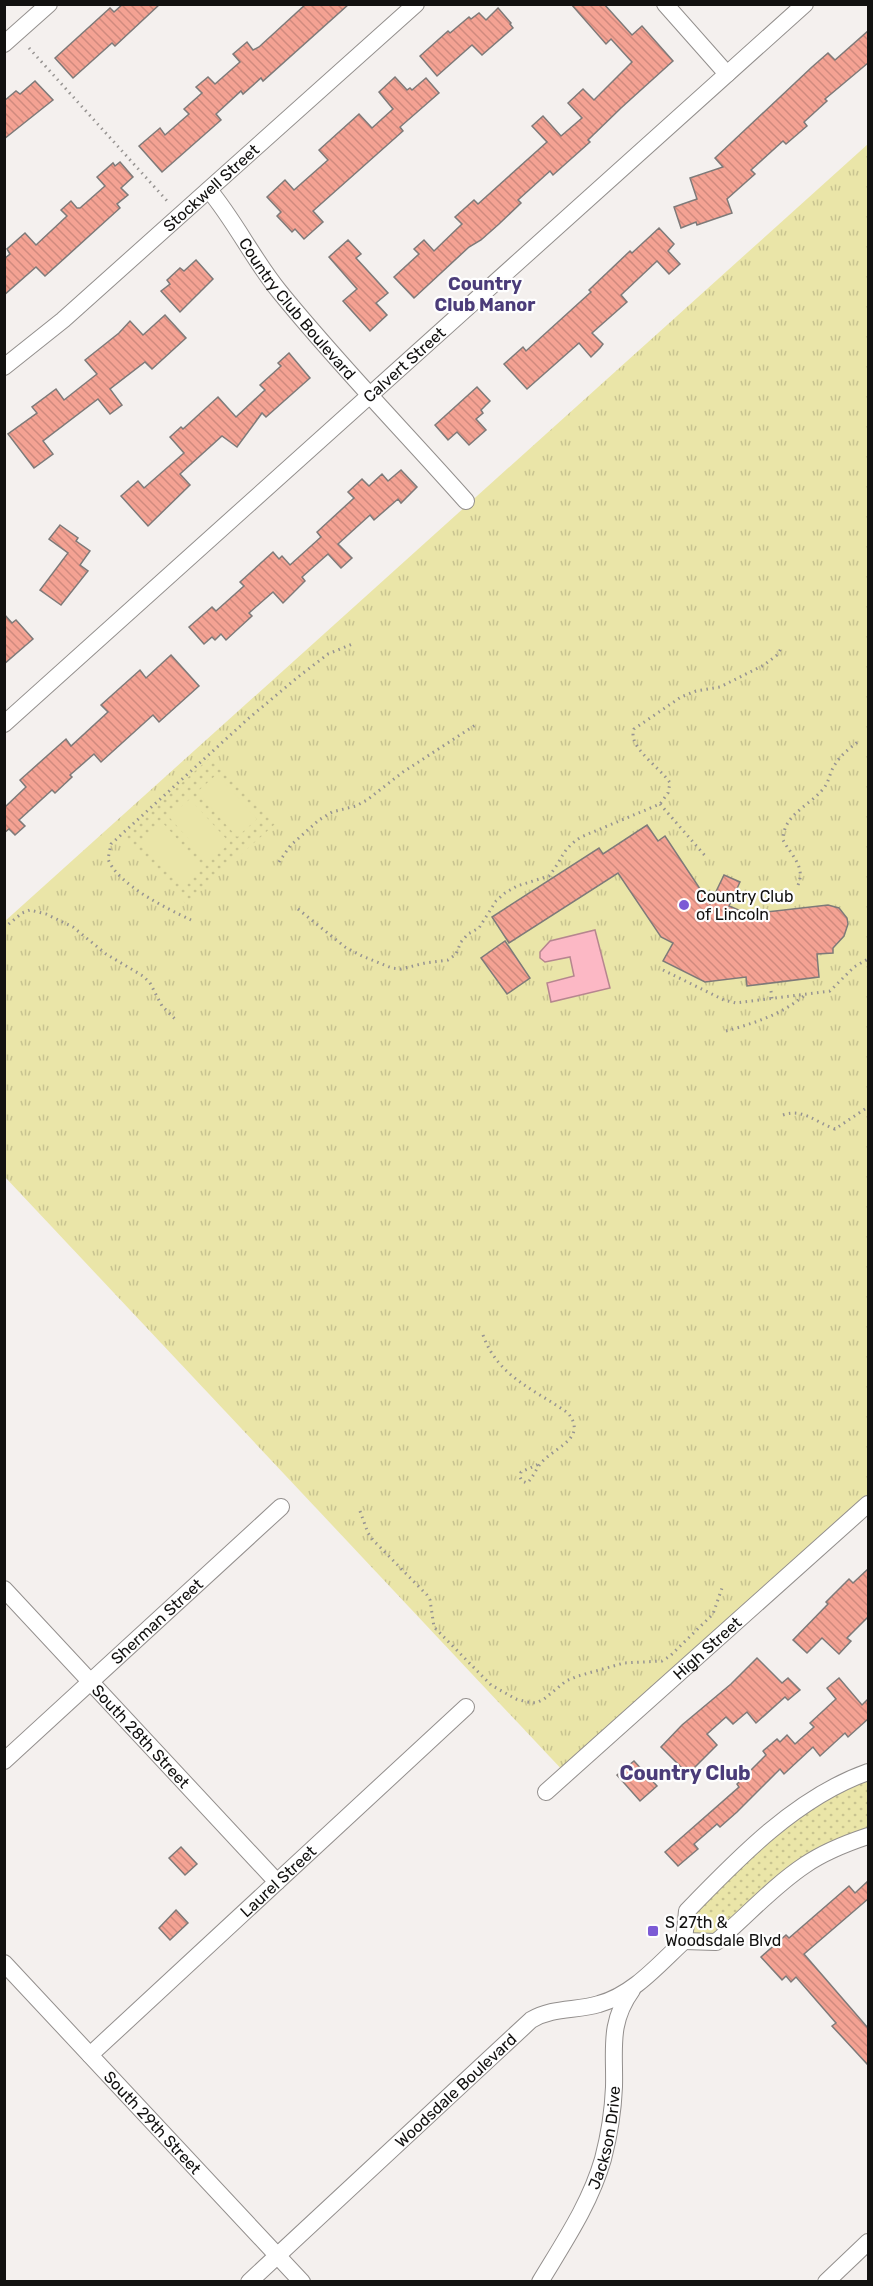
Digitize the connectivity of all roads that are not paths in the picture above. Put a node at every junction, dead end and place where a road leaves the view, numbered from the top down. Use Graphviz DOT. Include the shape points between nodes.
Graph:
graph roads {
  1 [pos="49,4"];
  2 [pos="416,4"];
  3 [pos="665,4"];
  4 [pos="805,4"];
  5 [pos="4,44"];
  6 [pos="728,74"];
  7 [pos="209,190"];
  8 [pos="4,366"];
  9 [pos="371,395"];
  10 [pos="466,501"];
  11 [pos="4,724"];
  12 [pos="868,1504"];
  13 [pos="281,1507"];
  14 [pos="4,1589"];
  15 [pos="90,1681"];
  16 [pos="466,1707"];
  17 [pos="4,1761"];
  18 [pos="867,1774"];
  19 [pos="546,1792"];
  20 [pos="868,1836"];
  21 [pos="277,1882"];
  22 [pos="684,1941"];
  23 [pos="4,1963"];
  24 [pos="636,1985"];
  25 [pos="90,2055"];
  26 [pos="868,2242"];
  27 [pos="277,2255"];
  28 [pos="249,2282"];
  29 [pos="302,2282"];
  30 [pos="540,2282"];
  31 [pos="826,2282"];
  1 -- 5 [label="street"];
  2 -- 7 [label="street, Stockwell Street"];
  3 -- 6 [label="street"];
  4 -- 6 [label="street, Calvert Street"];
  6 -- 9 [label="street, Calvert Street"];
  7 -- 8 [label="street, Stockwell Street" via="44,337"];
  7 -- 9 [label="street, Country Club Boulevard" via="273,283"];
  9 -- 10 [label="street, Country Club Boulevard"];
  9 -- 11 [label="street, Calvert Street"];
  12 -- 19 [label="street, High Street"];
  13 -- 15 [label="street, Sherman Street"];
  14 -- 15 [label="street, South 28th Street"];
  15 -- 17 [label="street, Sherman Street"];
  15 -- 21 [label="street, South 28th Street"];
  16 -- 21 [label="street, Laurel Street"];
  18 -- 22 [label="street" via="802,1807 757,1843 687,1911"];
  20 -- 22 [label="street" via="806,1865 716,1942"];
  21 -- 25 [label="street, Laurel Street"];
  22 -- 24 [label="street, Woodsdale Boulevard"];
  23 -- 25 [label="street, South 29th Street"];
  24 -- 27 [label="street, Woodsdale Boulevard" via="602,2004 554,2010 531,2020"];
  24 -- 30 [label="street, Jackson Drive" via="617,2018 614,2033 611,2124 603,2160 579,2217"];
  25 -- 27 [label="street, South 29th Street"];
  26 -- 31 [label="street"];
  27 -- 28 [label="street, Woodsdale Boulevard"];
  27 -- 29 [label="street, South 29th Street"];
}
